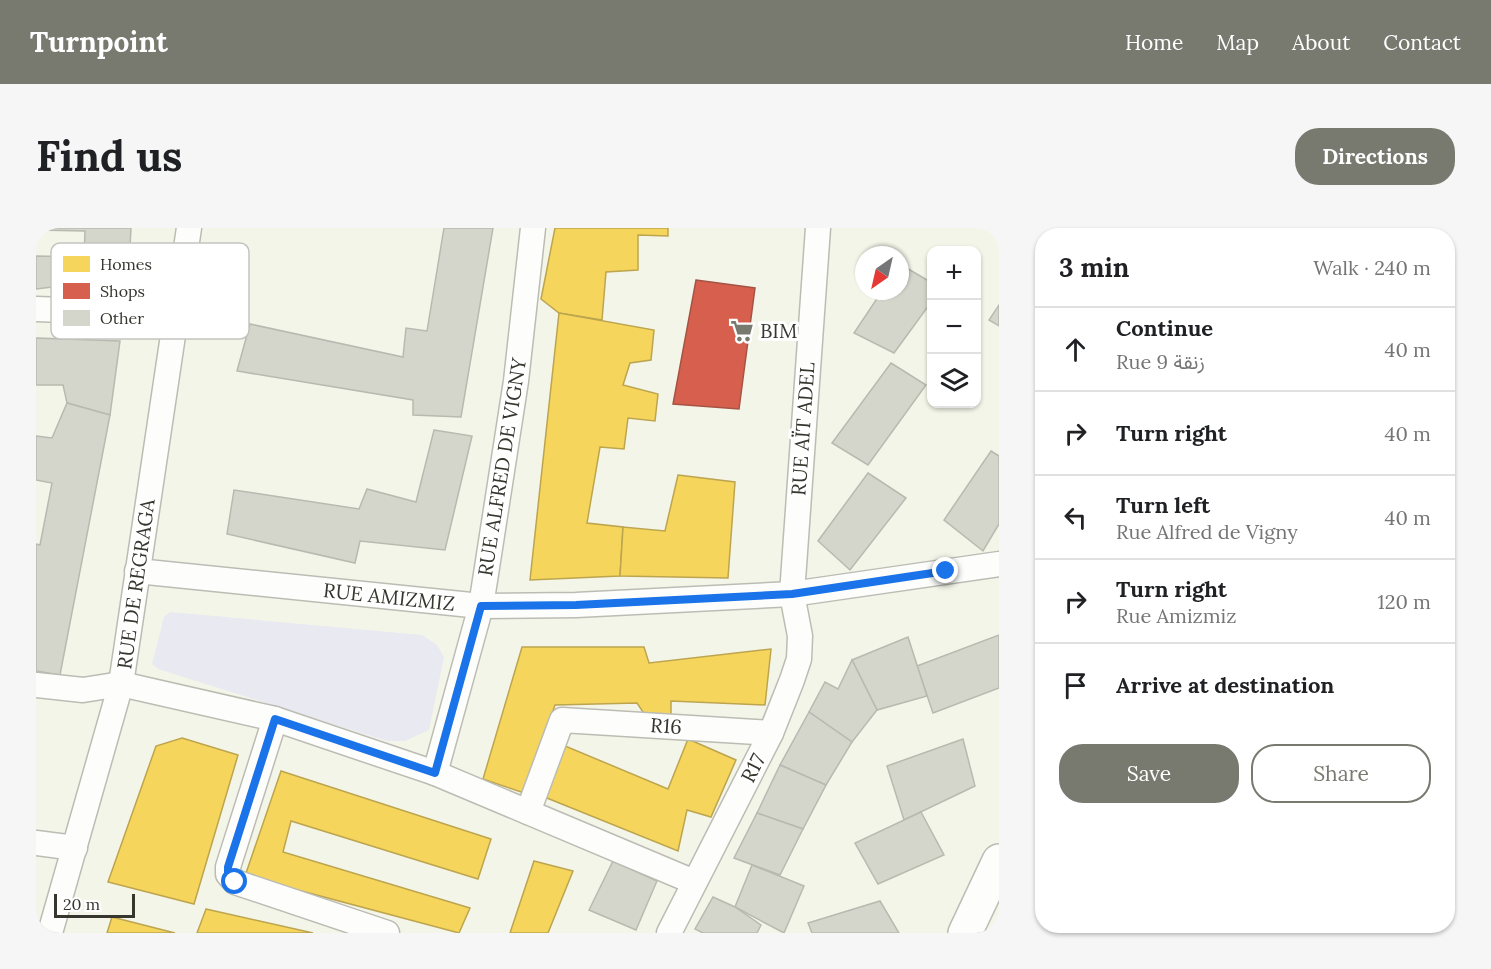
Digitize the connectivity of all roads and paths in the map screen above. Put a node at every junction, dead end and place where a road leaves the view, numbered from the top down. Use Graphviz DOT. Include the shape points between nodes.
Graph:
graph roads {
  1 [pos="189,228"];
  2 [pos="533,228"];
  3 [pos="818,228"];
  4 [pos="187,243"];
  5 [pos="36,309"];
  6 [pos="51,310"];
  7 [pos="173,339"];
  8 [pos="999,564"];
  9 [pos="136,571"];
  10 [pos="792,594"];
  11 [pos="481,606"];
  12 [pos="121,684"];
  13 [pos="36,685"];
  14 [pos="275,719"];
  15 [pos="771,733"];
  16 [pos="435,773"];
  17 [pos="528,812"];
  18 [pos="36,843"];
  19 [pos="75,848"];
  20 [pos="999,861"];
  21 [pos="694,882"];
  22 [pos="50,933"];
  23 [pos="387,933"];
  24 [pos="669,933"];
  25 [pos="965,933"];
  1 -- 4 [label="street, RUE DE REGRAGA"];
  2 -- 11 [label="street, RUE ALFRED DE VIGNY" via="516,381"];
  3 -- 10 [label="street, RUE AÏT ADEL"];
  5 -- 6 [label="street"];
  7 -- 9 [label="street, RUE DE REGRAGA"];
  8 -- 10 [label="street, RUE AMIZMIZ"];
  9 -- 11 [label="street, RUE AMIZMIZ"];
  9 -- 12 [label="street, RUE DE REGRAGA"];
  10 -- 11 [label="street, RUE AMIZMIZ"];
  10 -- 15 [label="street, R17" via="800,636 799,659"];
  11 -- 16 [label="street, RUE ALFRED DE VIGNY"];
  12 -- 13 [label="street" via="83,690"];
  12 -- 14 [label="street"];
  12 -- 19 [label="street, RUE DE REGRAGA"];
  14 -- 16 [label="street"];
  14 -- 23 [label="street" via="228,874 235,882"];
  15 -- 17 [label="street, R16" via="562,720"];
  15 -- 21 [label="street, R17"];
  16 -- 17 [label="street"];
  17 -- 21 [label="street"];
  18 -- 19 [label="street"];
  19 -- 22 [label="street, RUE DE REGRAGA"];
  20 -- 25 [label="main road"];
  21 -- 24 [label="street, R17"];
}
